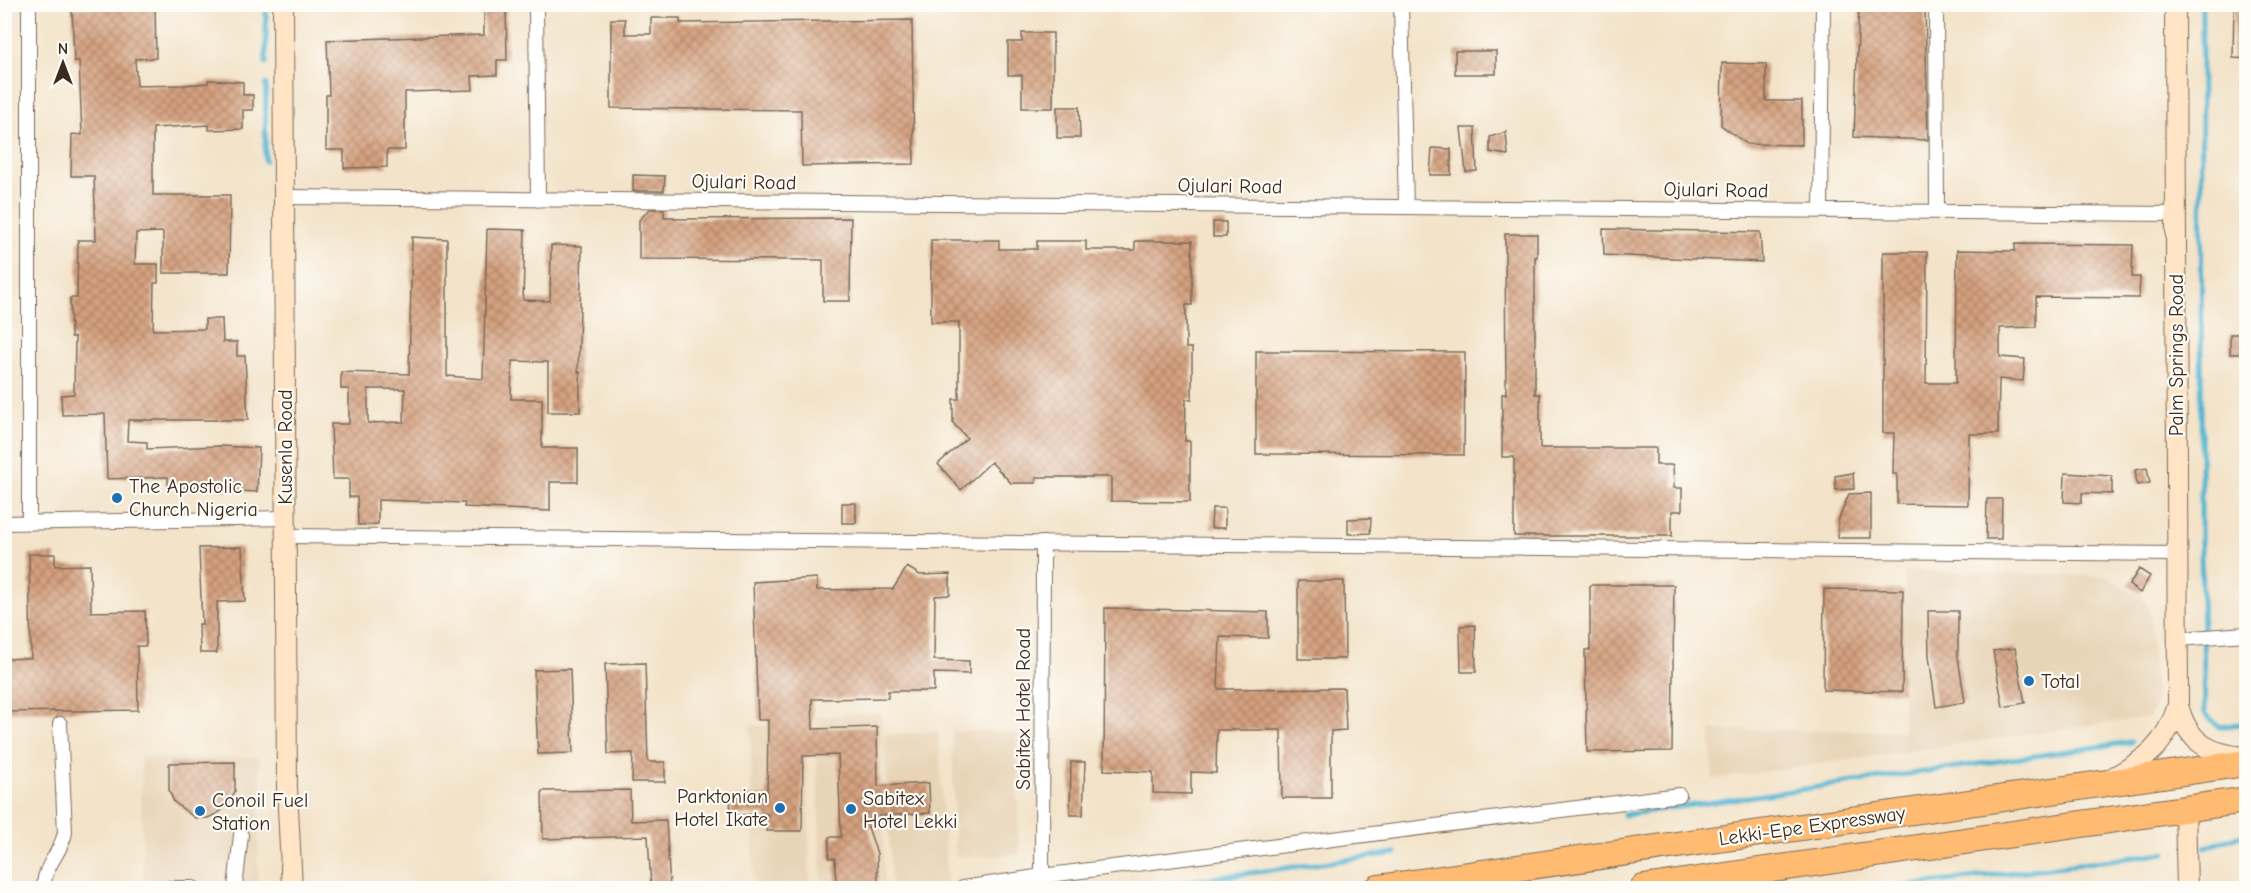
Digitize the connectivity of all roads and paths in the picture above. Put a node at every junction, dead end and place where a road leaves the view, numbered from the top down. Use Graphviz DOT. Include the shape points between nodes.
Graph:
graph roads {
  1 [pos="29,4"];
  2 [pos="283,4"];
  3 [pos="536,4"];
  4 [pos="1401,4"];
  5 [pos="1823,4"];
  6 [pos="1935,4"];
  7 [pos="2175,4"];
  8 [pos="284,197"];
  9 [pos="538,200"];
  10 [pos="1406,207"];
  11 [pos="1821,211"];
  12 [pos="1937,212"];
  13 [pos="2176,214"];
  14 [pos="4,523"];
  15 [pos="29,523"];
  16 [pos="286,527"];
  17 [pos="1043,543"];
  18 [pos="2177,554"];
  19 [pos="2247,634"];
  20 [pos="2184,639"];
  21 [pos="2178,705"];
  22 [pos="60,724"];
  23 [pos="2247,758"];
  24 [pos="2247,763"];
  25 [pos="2102,785"];
  26 [pos="1679,795"];
  27 [pos="2247,800"];
  28 [pos="2185,809"];
  29 [pos="241,835"];
  30 [pos="1042,876"];
  31 [pos="1656,887"];
  32 [pos="44,888"];
  33 [pos="170,888"];
  34 [pos="193,888"];
  35 [pos="234,888"];
  36 [pos="292,888"];
  37 [pos="963,888"];
  38 [pos="1378,888"];
  39 [pos="2187,888"];
  1 -- 15 [label="street"];
  2 -- 8 [label="street, Kusenla Road"];
  3 -- 9 [label="street"];
  4 -- 10 [label="street"];
  5 -- 11 [label="street"];
  6 -- 12 [label="street"];
  7 -- 13 [label="street, Palm Springs Road"];
  8 -- 9 [label="street, Ojulari Road"];
  8 -- 16 [label="street, Kusenla Road"];
  9 -- 10 [label="street, Ojulari Road"];
  10 -- 11 [label="street, Ojulari Road"];
  11 -- 12 [label="street, Ojulari Road"];
  12 -- 13 [label="street, Ojulari Road"];
  13 -- 18 [label="street, Palm Springs Road"];
  14 -- 15 [label="street"];
  15 -- 16 [label="street"];
  16 -- 17 [label="street"];
  16 -- 36 [label="street, Kusenla Road" via="287,788"];
  17 -- 18 [label="street"];
  17 -- 30 [label="street, Sabitex Hotel Road"];
  18 -- 20 [label="street, Palm Springs Road"];
  19 -- 20 [label="street"];
  20 -- 21 [label="street, Palm Springs Road"];
  21 -- 23 [label="street, Palm Springs Road" via="2193,738 2208,748"];
  21 -- 25 [label="street, Palm Springs Road" via="2161,744 2143,761"];
  22 -- 32 [label="street" via="65,832 64,841 45,871"];
  24 -- 25 [label="highway, Lekki-Epe Expressway"];
  25 -- 38 [label="highway, Lekki-Epe Expressway"];
  26 -- 30 [label="street"];
  27 -- 28 [label="highway, Lekki-Epe Expressway"];
  28 -- 31 [label="highway, Lekki-Epe Expressway"];
  28 -- 39 [label="street"];
  29 -- 35 [label="street"];
  30 -- 37 [label="street"];
  33 -- 34 [label="street"];
}
